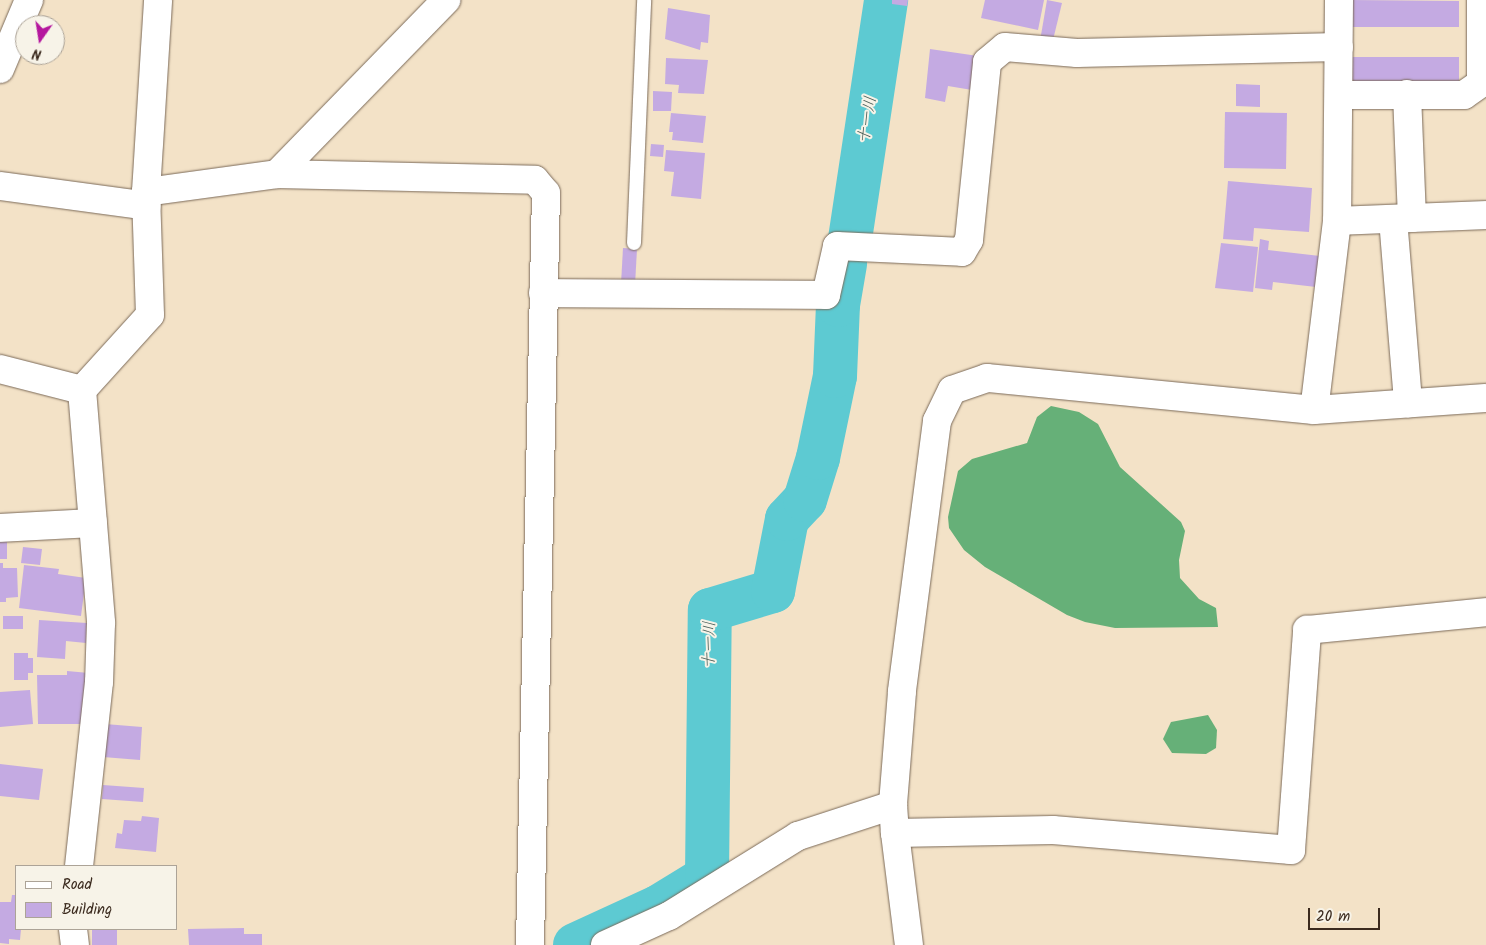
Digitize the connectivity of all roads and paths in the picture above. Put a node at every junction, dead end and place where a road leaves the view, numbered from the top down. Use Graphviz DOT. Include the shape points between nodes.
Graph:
graph roads {
  1 [pos="29,0"];
  2 [pos="158,0"];
  3 [pos="446,0"];
  4 [pos="644,0"];
  5 [pos="1339,0"];
  6 [pos="1481,0"];
  7 [pos="1339,47"];
  8 [pos="0,70"];
  9 [pos="1338,94"];
  10 [pos="1407,94"];
  11 [pos="277,174"];
  12 [pos="0,186"];
  13 [pos="147,199"];
  14 [pos="1486,215"];
  15 [pos="1402,219"];
  16 [pos="1337,221"];
  17 [pos="634,242"];
  18 [pos="543,294"];
  19 [pos="0,369"];
  20 [pos="82,390"];
  21 [pos="1486,398"];
  22 [pos="1408,403"];
  23 [pos="1314,410"];
  24 [pos="94,523"];
  25 [pos="0,528"];
  26 [pos="1486,612"];
  27 [pos="893,805"];
  28 [pos="895,833"];
  29 [pos="80,865"];
  30 [pos="73,930"];
  31 [pos="75,945"];
  32 [pos="530,945"];
  33 [pos="605,945"];
  34 [pos="909,945"];
  1 -- 8 [label="street"];
  2 -- 13 [label="street"];
  3 -- 11 [label="street"];
  4 -- 17 [label="lane"];
  5 -- 7 [label="street"];
  6 -- 10 [label="street" via="1481,83 1464,94"];
  7 -- 9 [label="street"];
  7 -- 18 [label="street" via="1077,53 1005,47 987,62 969,240 962,252 837,246 826,294"];
  9 -- 10 [label="street"];
  9 -- 16 [label="street"];
  10 -- 15 [label="street"];
  11 -- 13 [label="street"];
  11 -- 18 [label="street" via="535,180 546,193"];
  12 -- 13 [label="street"];
  13 -- 20 [label="street" via="150,315"];
  14 -- 15 [label="street"];
  15 -- 16 [label="street"];
  15 -- 22 [label="street"];
  16 -- 23 [label="street"];
  18 -- 32 [label="street"];
  19 -- 20 [label="street"];
  20 -- 24 [label="street"];
  21 -- 22 [label="street"];
  22 -- 23 [label="street"];
  23 -- 27 [label="street" via="987,378 952,390 937,421 902,692"];
  24 -- 25 [label="street"];
  24 -- 29 [label="street" via="101,623 99,682"];
  26 -- 28 [label="street" via="1307,630 1291,850 1053,830"];
  27 -- 28 [label="street"];
  27 -- 33 [label="street" via="798,836 669,916"];
  28 -- 34 [label="street"];
  30 -- 31 [label="street"];
}
